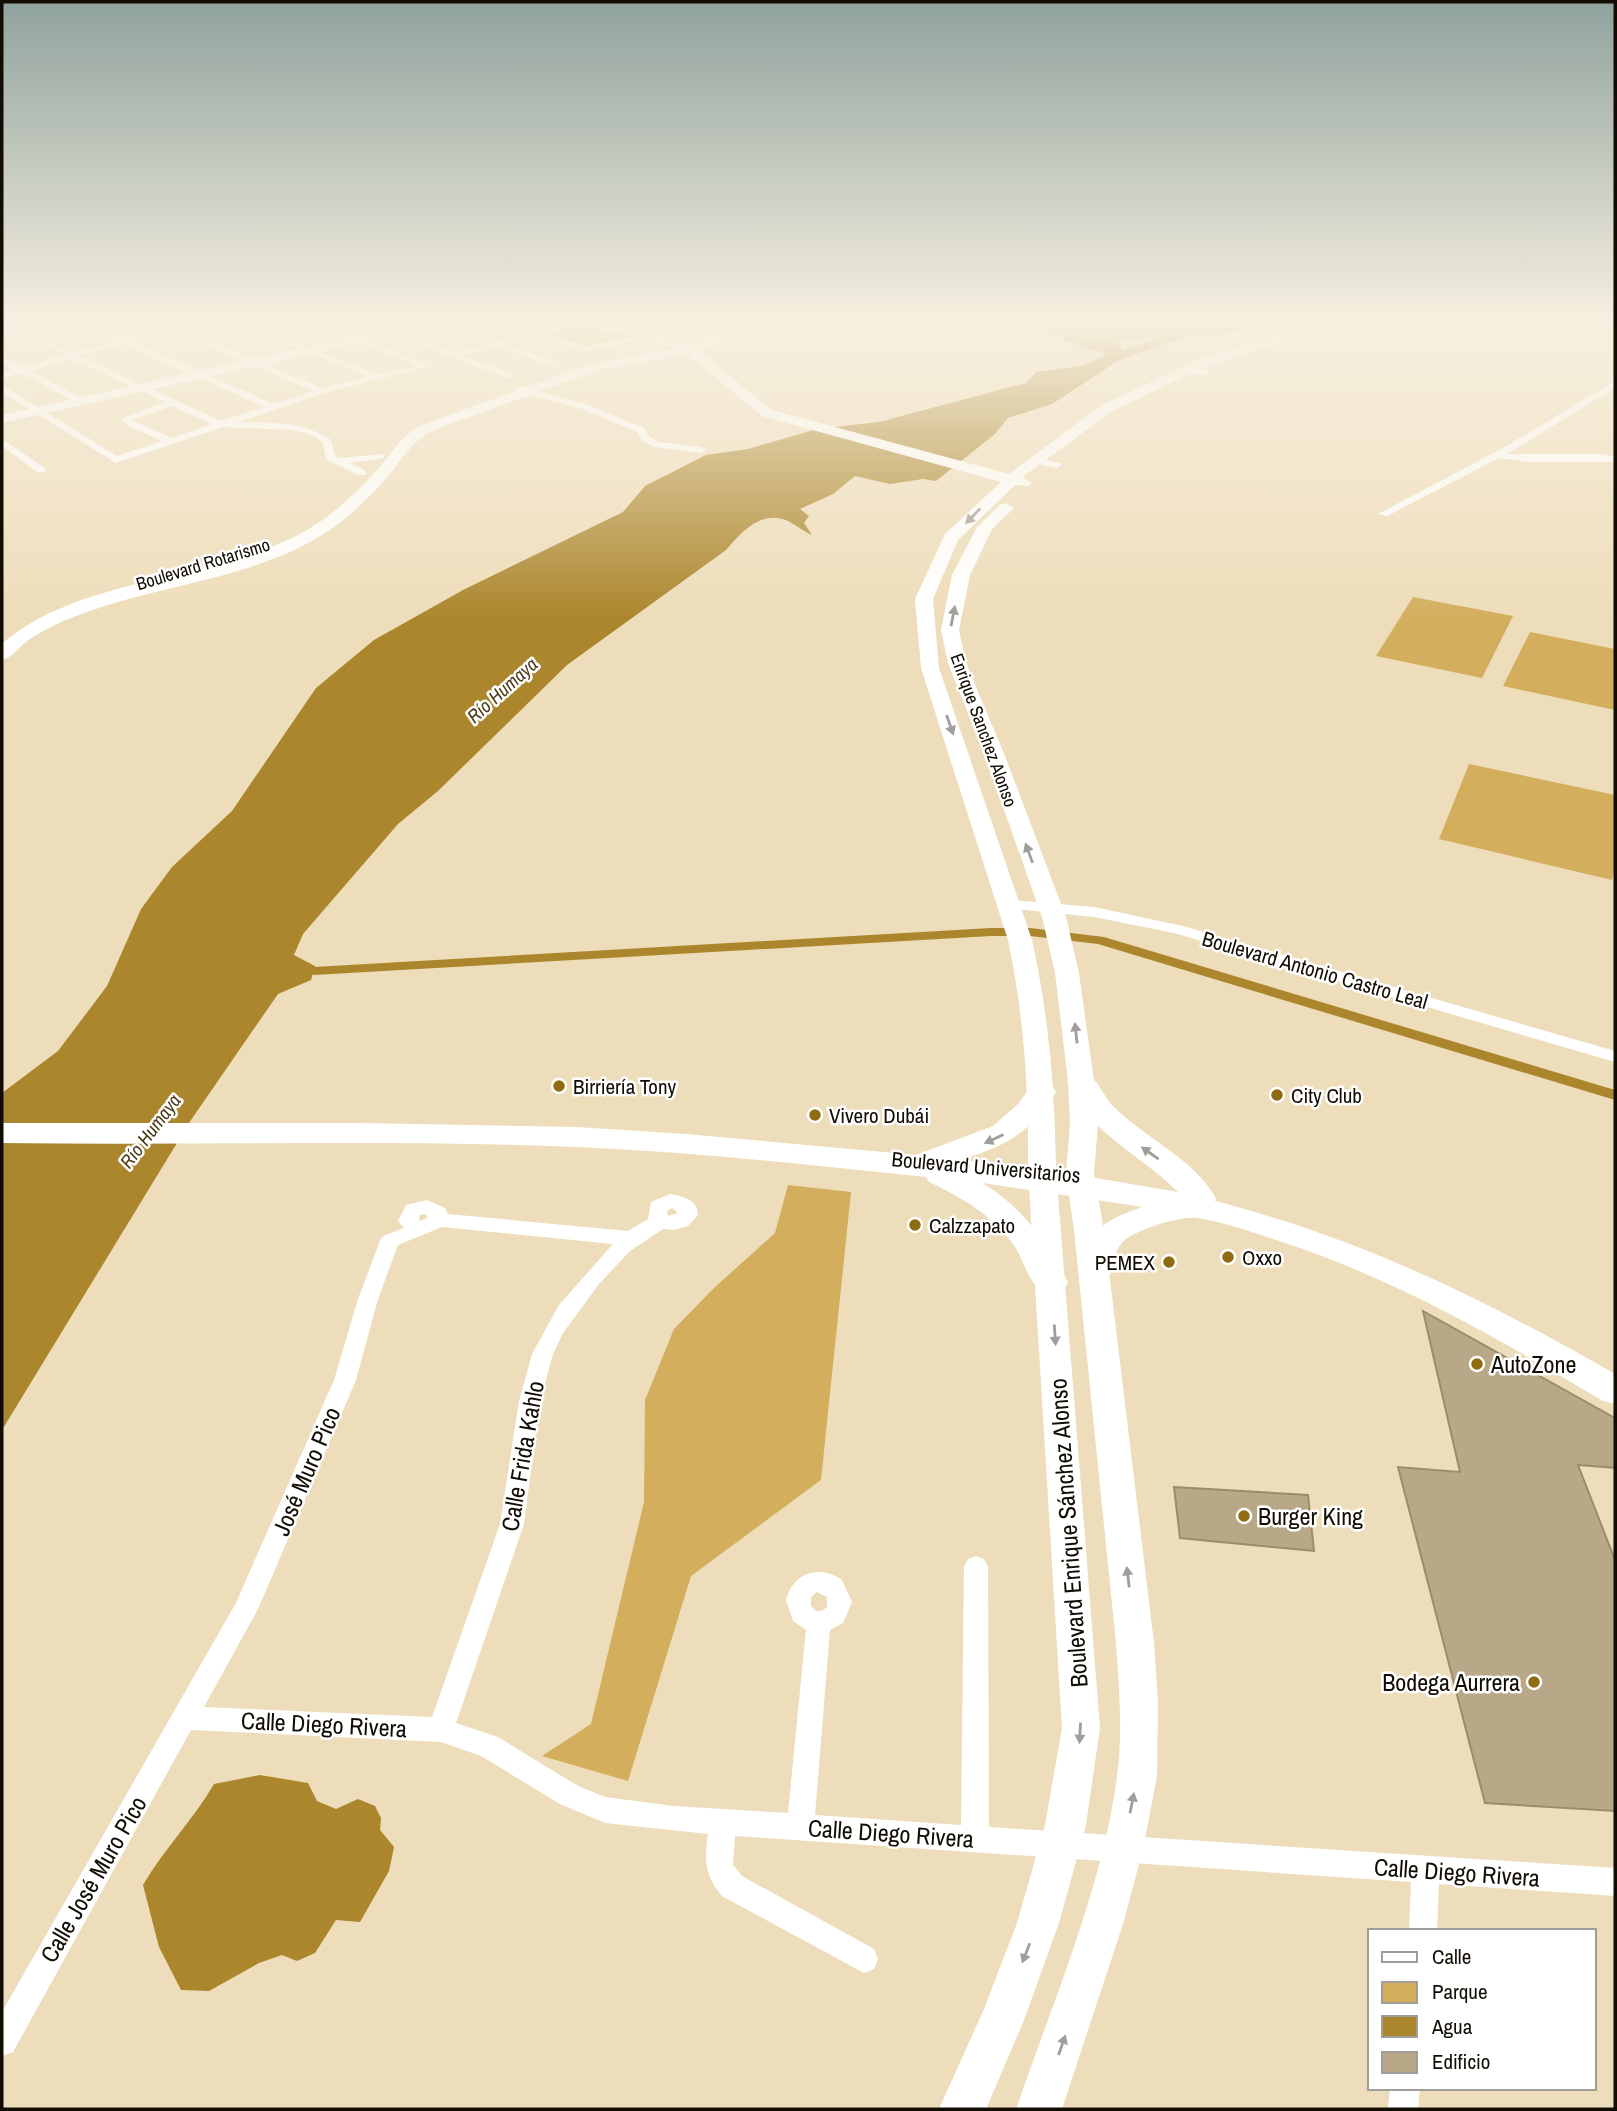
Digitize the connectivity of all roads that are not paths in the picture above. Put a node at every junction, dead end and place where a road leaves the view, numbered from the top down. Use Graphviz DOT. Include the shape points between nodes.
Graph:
graph roads {
  1 [pos="54,422"];
  2 [pos="129,422"];
  3 [pos="213,422"];
  4 [pos="226,422"];
  5 [pos="444,422"];
  6 [pos="620,422"];
  7 [pos="810,422"];
  8 [pos="1089,422"];
  9 [pos="1110,422"];
  10 [pos="1553,422"];
  11 [pos="219,424"];
  12 [pos="416,433"];
  13 [pos="870,440"];
  14 [pos="170,442"];
  15 [pos="4,445"];
  16 [pos="701,450"];
  17 [pos="1498,455"];
  18 [pos="380,456"];
  19 [pos="1615,459"];
  20 [pos="341,461"];
  21 [pos="1035,461"];
  22 [pos="1057,465"];
  23 [pos="41,470"];
  24 [pos="362,473"];
  25 [pos="1008,476"];
  26 [pos="1035,483"];
  27 [pos="1383,514"];
  28 [pos="2,635"];
  29 [pos="2,654"];
  30 [pos="1015,920"];
  31 [pos="1053,921"];
  32 [pos="1615,1057"];
  33 [pos="1081,1081"];
  34 [pos="1042,1093"];
  35 [pos="2,1123"];
  36 [pos="2,1133"];
  37 [pos="321,1133"];
  38 [pos="914,1163"];
  39 [pos="1063,1177"];
  40 [pos="1199,1203"];
  41 [pos="661,1221"];
  42 [pos="629,1238"];
  43 [pos="1094,1278"];
  44 [pos="1052,1282"];
  45 [pos="1615,1378"];
  46 [pos="1615,1391"];
  47 [pos="976,1566"];
  48 [pos="819,1621"];
  49 [pos="186,1718"];
  50 [pos="441,1730"];
  51 [pos="723,1823"];
  52 [pos="800,1827"];
  53 [pos="975,1839"];
  54 [pos="1060,1844"];
  55 [pos="1122,1849"];
  56 [pos="1426,1870"];
  57 [pos="1615,1882"];
  58 [pos="1423,1929"];
  59 [pos="864,1959"];
  60 [pos="2,2041"];
  61 [pos="1405,2090"];
  62 [pos="962,2109"];
  63 [pos="1039,2109"];
  64 [pos="1403,2109"];
  1 -- 14 [label="street" via="116,460"];
  2 -- 14 [label="street"];
  3 -- 11 [label="street"];
  4 -- 11 [label="street"];
  5 -- 12 [label="street"];
  6 -- 16 [label="street" via="640,430 657,445"];
  7 -- 13 [label="street"];
  8 -- 21 [label="street, Enrique Sanchez Alonso"];
  9 -- 22 [label="street, Enrique Sanchez Alonso"];
  10 -- 17 [label="street"];
  11 -- 14 [label="street"];
  11 -- 20 [label="street" via="305,429 323,437 330,457"];
  12 -- 18 [label="street, Boulevard Rotarismo"];
  12 -- 29 [label="street" via="343,513 302,539 222,570 58,618 18,639"];
  13 -- 25 [label="street"];
  15 -- 23 [label="street"];
  17 -- 19 [label="street" via="1528,461 1577,455"];
  17 -- 27 [label="street"];
  18 -- 20 [label="street"];
  18 -- 24 [label="street, Boulevard Rotarismo"];
  20 -- 24 [label="street"];
  21 -- 22 [label="street"];
  21 -- 25 [label="street, Enrique Sanchez Alonso"];
  22 -- 26 [label="street, Enrique Sanchez Alonso"];
  24 -- 28 [label="street, Boulevard Rotarismo" via="324,513 268,545 76,601 34,616"];
  25 -- 26 [label="street"];
  25 -- 30 [label="street, Enrique Sanchez Alonso, one-way" via="951,538 924,599 930,668"];
  31 -- 26 [label="street, Enrique Sanchez Alonso, one-way" via="957,663 950,630 961,575 985,527"];
  30 -- 31 [label="street, Boulevard Antonio Castro Leal"];
  30 -- 34 [label="street, Boulevard Enrique Sánchez Alonso" via="1029,982"];
  31 -- 32 [label="street, Boulevard Antonio Castro Leal" via="1132,920"];
  33 -- 31 [label="street, Boulevard Enrique Sánchez Alonso, one-way" via="1071,995"];
  33 -- 39 [label="street, Boulevard Enrique Sánchez Alonso" via="1084,1124"];
  40 -- 33 [label="main road, one-way" via="1170,1166 1094,1104"];
  34 -- 38 [label="main road, one-way" via="1009,1132 993,1141"];
  34 -- 39 [label="street, Boulevard Enrique Sánchez Alonso"];
  35 -- 37 [label="main road"];
  36 -- 37 [label="main road"];
  37 -- 38 [label="main road, Boulevard Universitarios" via="636,1140"];
  38 -- 39 [label="main road, Boulevard Universitarios"];
  38 -- 44 [label="main road" via="995,1206 1024,1235"];
  39 -- 40 [label="main road, Boulevard Universitarios"];
  39 -- 43 [label="street, Boulevard Enrique Sánchez Alonso"];
  39 -- 44 [label="street, Boulevard Enrique Sánchez Alonso"];
  40 -- 43 [label="main road" via="1120,1229 1099,1251"];
  40 -- 45 [label="main road, Boulevard Universitarios" via="1277,1218 1391,1260"];
  40 -- 46 [label="main road, Boulevard Universitarios" via="1388,1271 1531,1342"];
  41 -- 42 [label="street, Calle Frida Kahlo"];
  42 -- 49 [label="street, José Muro Pico" via="438,1220 390,1241 340,1392 246,1609"];
  42 -- 50 [label="street, Calle Frida Kahlo" via="565,1312 541,1357 512,1524"];
  55 -- 43 [label="street, Boulevard Enrique Sánchez Alonso, one-way" via="1137,1776 1139,1703"];
  44 -- 54 [label="street, Boulevard Enrique Sánchez Alonso, one-way" via="1082,1728 1077,1776"];
  47 -- 53 [label="street"];
  48 -- 52 [label="street"];
  49 -- 50 [label="street, Calle Diego Rivera"];
  49 -- 60 [label="street, Calle José Muro Pico"];
  50 -- 51 [label="street, Calle Diego Rivera" via="489,1746 569,1795 605,1810"];
  51 -- 52 [label="street, Calle Diego Rivera"];
  51 -- 59 [label="street" via="722,1877"];
  52 -- 53 [label="street, Calle Diego Rivera"];
  53 -- 54 [label="street, Calle Diego Rivera"];
  54 -- 55 [label="street, Calle Diego Rivera"];
  54 -- 62 [label="street, Boulevard Enrique Sánchez Alonso, one-way" via="1036,1925"];
  55 -- 56 [label="street, Calle Diego Rivera"];
  63 -- 55 [label="street, Boulevard Enrique Sánchez Alonso, one-way" via="1102,1924"];
  56 -- 57 [label="street, Calle Diego Rivera"];
  56 -- 58 [label="street"];
  61 -- 64 [label="street"];
}
